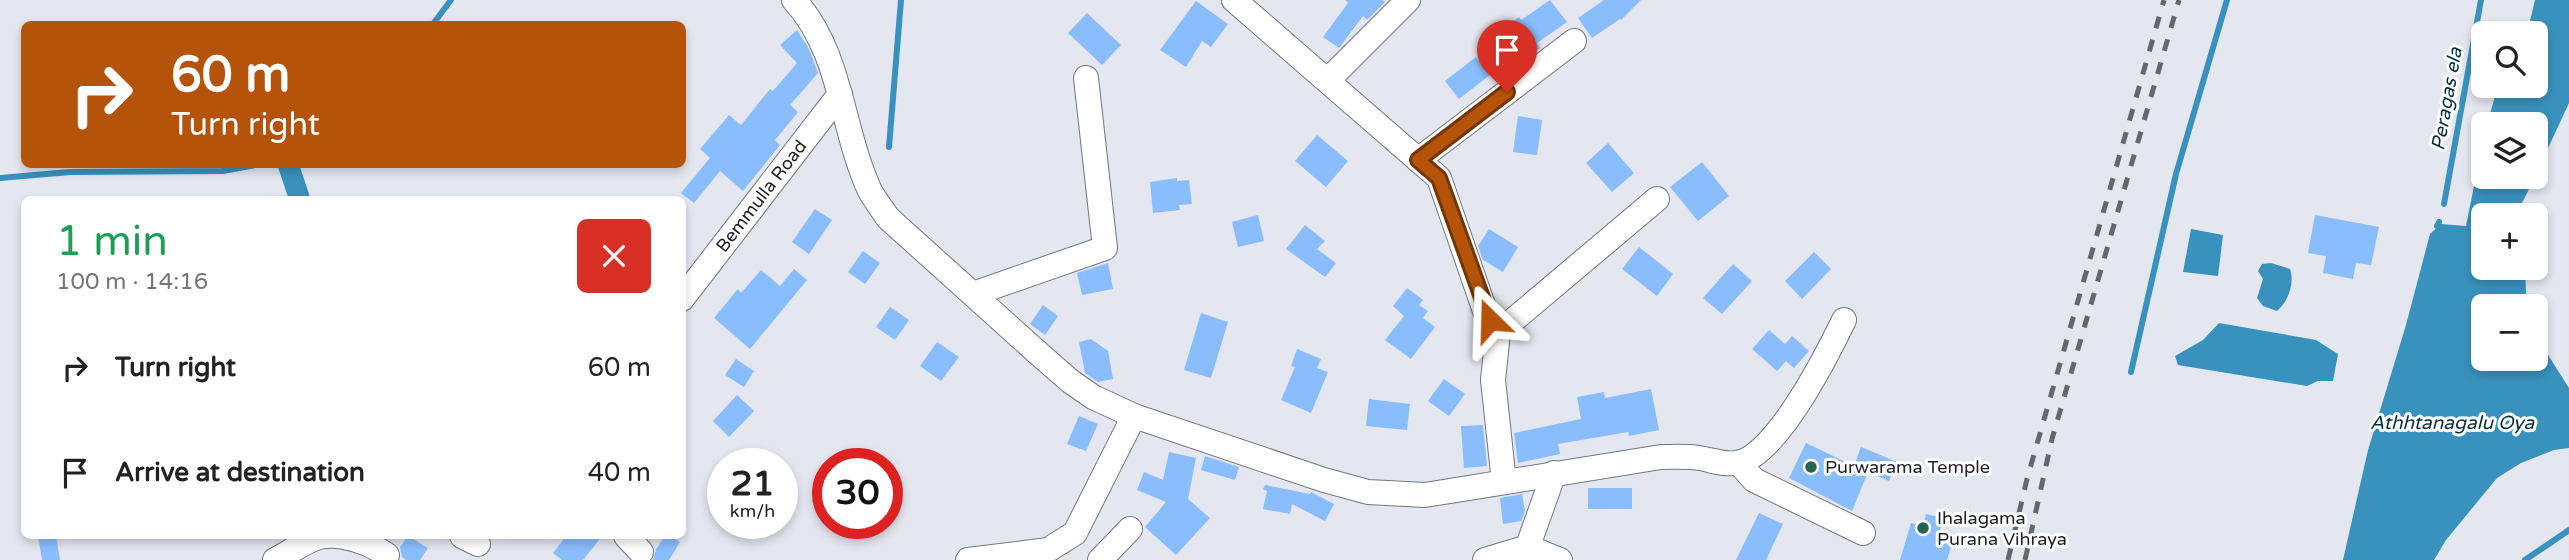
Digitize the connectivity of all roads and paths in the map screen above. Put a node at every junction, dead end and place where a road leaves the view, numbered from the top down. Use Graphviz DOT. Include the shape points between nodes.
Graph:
graph roads {
  1 [pos="794,0"];
  2 [pos="1234,0"];
  3 [pos="1408,0"];
  4 [pos="1574,41"];
  5 [pos="1086,78"];
  6 [pos="1328,80"];
  7 [pos="840,93"];
  8 [pos="1418,160"];
  9 [pos="1657,199"];
  10 [pos="973,293"];
  11 [pos="686,294"];
  12 [pos="1844,320"];
  13 [pos="1498,333"];
  14 [pos="1134,416"];
  15 [pos="1739,463"];
  16 [pos="1554,473"];
  17 [pos="1504,482"];
  18 [pos="1130,529"];
  19 [pos="1863,533"];
  20 [pos="315,539"];
  21 [pos="345,539"];
  22 [pos="389,550"];
  23 [pos="1526,554"];
  24 [pos="275,560"];
  25 [pos="968,560"];
  26 [pos="1100,560"];
  27 [pos="1485,560"];
  28 [pos="1560,560"];
  1 -- 7 [label="street" via="822,44"];
  2 -- 6 [label="street"];
  3 -- 6 [label="street"];
  4 -- 8 [label="street"];
  5 -- 10 [label="street" via="1105,248"];
  6 -- 8 [label="street"];
  7 -- 10 [label="street" via="864,175 888,218"];
  7 -- 11 [label="street, Bemmulla Road"];
  8 -- 13 [label="street" via="1439,178 1485,311"];
  9 -- 13 [label="street"];
  10 -- 14 [label="street" via="1070,381"];
  12 -- 15 [label="street" via="1807,391 1764,447"];
  13 -- 17 [label="street" via="1493,380"];
  14 -- 17 [label="street" via="1368,492 1425,495"];
  14 -- 25 [label="street" via="1076,533 1048,550"];
  15 -- 16 [label="street" via="1661,457"];
  15 -- 19 [label="street" via="1754,480"];
  16 -- 17 [label="street"];
  16 -- 23 [label="street"];
  18 -- 26 [label="street"];
  20 -- 24 [label="street"];
  21 -- 22 [label="street"];
  23 -- 27 [label="street"];
  23 -- 28 [label="street"];
}
